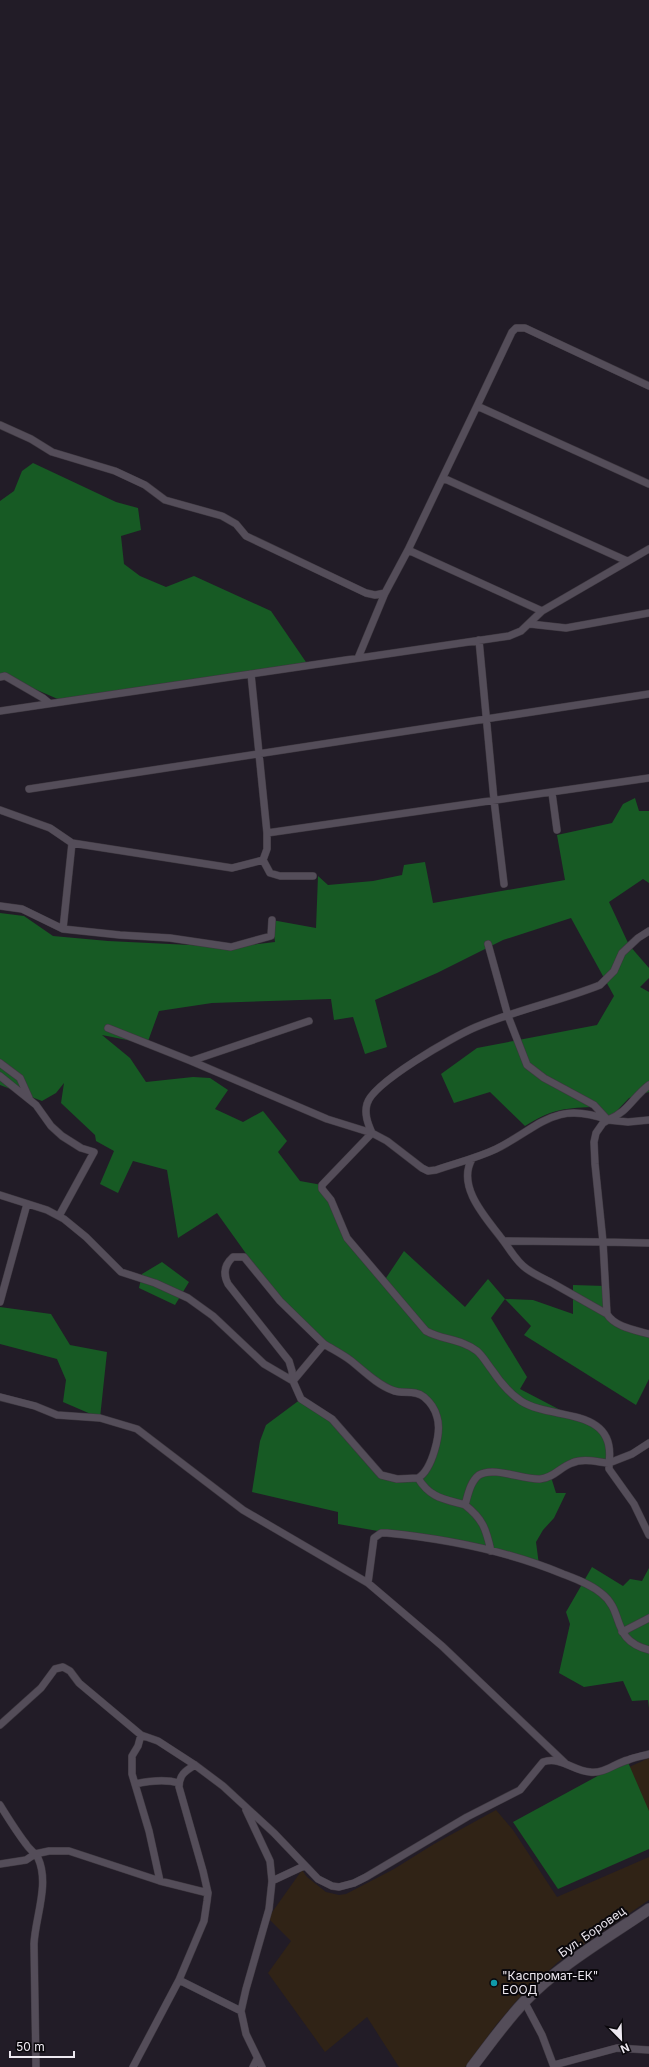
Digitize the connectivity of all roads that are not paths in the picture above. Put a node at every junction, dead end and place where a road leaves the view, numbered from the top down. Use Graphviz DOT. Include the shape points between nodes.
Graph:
graph roads {
  1 [pos="649,386"];
  2 [pos="477,406"];
  3 [pos="0,425"];
  4 [pos="442,478"];
  5 [pos="649,484"];
  6 [pos="649,549"];
  7 [pos="408,550"];
  8 [pos="627,561"];
  9 [pos="385,593"];
  10 [pos="542,611"];
  11 [pos="649,613"];
  12 [pos="530,624"];
  13 [pos="479,640"];
  14 [pos="358,658"];
  15 [pos="251,674"];
  16 [pos="0,677"];
  17 [pos="649,694"];
  18 [pos="49,703"];
  19 [pos="0,711"];
  20 [pos="486,719"];
  21 [pos="258,754"];
  22 [pos="649,778"];
  23 [pos="29,789"];
  24 [pos="552,793"];
  25 [pos="494,800"];
  26 [pos="0,810"];
  27 [pos="557,830"];
  28 [pos="267,833"];
  29 [pos="72,844"];
  30 [pos="263,860"];
  31 [pos="313,876"];
  32 [pos="504,884"];
  33 [pos="0,906"];
  34 [pos="272,920"];
  35 [pos="63,929"];
  36 [pos="649,931"];
  37 [pos="488,944"];
  38 [pos="508,1016"];
  39 [pos="309,1021"];
  40 [pos="108,1028"];
  41 [pos="192,1061"];
  42 [pos="0,1063"];
  43 [pos="0,1076"];
  44 [pos="649,1085"];
  45 [pos="29,1098"];
  46 [pos="608,1120"];
  47 [pos="649,1120"];
  48 [pos="372,1133"];
  49 [pos="472,1159"];
  50 [pos="0,1195"];
  51 [pos="28,1204"];
  52 [pos="59,1216"];
  53 [pos="504,1241"];
  54 [pos="603,1242"];
  55 [pos="649,1243"];
  56 [pos="0,1302"];
  57 [pos="607,1314"];
  58 [pos="649,1334"];
  59 [pos="324,1344"];
  60 [pos="293,1381"];
  61 [pos="0,1397"];
  62 [pos="649,1443"];
  63 [pos="609,1463"];
  64 [pos="418,1478"];
  65 [pos="464,1505"];
  66 [pos="649,1535"];
  67 [pos="491,1551"];
  68 [pos="368,1583"];
  69 [pos="649,1618"];
  70 [pos="622,1632"];
  71 [pos="649,1650"];
  72 [pos="0,1725"];
  73 [pos="140,1735"];
  74 [pos="649,1754"];
  75 [pos="565,1763"];
  76 [pos="194,1764"];
  77 [pos="179,1783"];
  78 [pos="135,1784"];
  79 [pos="0,1805"];
  80 [pos="245,1808"];
  81 [pos="35,1854"];
  82 [pos="0,1856"];
  83 [pos="2,1863"];
  84 [pos="304,1866"];
  85 [pos="160,1881"];
  86 [pos="272,1881"];
  87 [pos="208,1893"];
  88 [pos="649,1909"];
  89 [pos="179,1980"];
  90 [pos="524,2001"];
  91 [pos="241,2012"];
  92 [pos="649,2050"];
  93 [pos="257,2059"];
  94 [pos="554,2066"];
  95 [pos="36,2067"];
  96 [pos="133,2067"];
  97 [pos="253,2067"];
  98 [pos="262,2067"];
  99 [pos="472,2067"];
  1 -- 2 [label="street" via="525,328 516,328"];
  2 -- 4 [label="street"];
  2 -- 5 [label="street"];
  3 -- 9 [label="street" via="52,452 115,471 145,485 165,500 222,516 236,524 246,536 366,593"];
  4 -- 7 [label="street"];
  4 -- 8 [label="street"];
  6 -- 8 [label="street"];
  7 -- 9 [label="street"];
  7 -- 10 [label="street"];
  8 -- 10 [label="street"];
  9 -- 14 [label="street"];
  10 -- 12 [label="street"];
  11 -- 12 [label="street" via="566,628"];
  12 -- 13 [label="street" via="509,636"];
  13 -- 14 [label="street"];
  13 -- 20 [label="street"];
  14 -- 15 [label="street"];
  15 -- 18 [label="street"];
  15 -- 21 [label="street"];
  16 -- 18 [label="street" via="5,676"];
  17 -- 20 [label="street"];
  18 -- 19 [label="street"];
  20 -- 21 [label="street"];
  20 -- 25 [label="street"];
  21 -- 23 [label="street"];
  21 -- 28 [label="street"];
  22 -- 24 [label="street"];
  24 -- 25 [label="street"];
  24 -- 27 [label="street"];
  25 -- 28 [label="street"];
  25 -- 32 [label="street"];
  26 -- 29 [label="street" via="50,828"];
  28 -- 30 [label="street" via="267,849"];
  29 -- 30 [label="street" via="232,868"];
  29 -- 35 [label="street"];
  30 -- 31 [label="street" via="270,873 280,876"];
  33 -- 35 [label="street" via="22,909"];
  34 -- 35 [label="street" via="271,936 231,947 170,938"];
  36 -- 38 [label="street" via="622,953 614,971 600,985"];
  37 -- 38 [label="street"];
  38 -- 46 [label="street" via="527,1065 544,1078 589,1101"];
  38 -- 48 [label="street" via="476,1027 381,1086 367,1103 367,1118"];
  39 -- 41 [label="street"];
  40 -- 41 [label="street"];
  41 -- 48 [label="street" via="327,1119"];
  42 -- 45 [label="street" via="20,1078"];
  43 -- 45 [label="street"];
  44 -- 46 [label="street" via="624,1112"];
  45 -- 52 [label="street" via="51,1126 81,1148 94,1152"];
  46 -- 47 [label="street"];
  46 -- 49 [label="street" via="593,1114 558,1114"];
  46 -- 54 [label="street" via="599,1128 594,1142"];
  48 -- 49 [label="street" via="428,1171"];
  48 -- 63 [label="street" via="322,1185 347,1238 426,1331 434,1336 458,1342 477,1352 505,1388 523,1402 548,1411 566,1413 598,1427 609,1443"];
  49 -- 53 [label="street" via="468,1173 474,1200 480,1212"];
  50 -- 51 [label="street"];
  51 -- 52 [label="street"];
  51 -- 56 [label="street"];
  52 -- 60 [label="street" via="82,1233 120,1272 155,1283 188,1298 214,1316 264,1364"];
  53 -- 54 [label="street"];
  53 -- 57 [label="street" via="514,1257 528,1270"];
  54 -- 55 [label="street"];
  54 -- 57 [label="street"];
  57 -- 58 [label="street" via="610,1320"];
  59 -- 60 [label="street"];
  59 -- 60 [label="street" via="280,1301 244,1257 233,1257 230,1260 225,1271 228,1284 289,1361"];
  59 -- 64 [label="street" via="391,1390 416,1393 429,1402 437,1418 438,1432 431,1459 423,1476"];
  60 -- 64 [label="street" via="301,1398 332,1419 381,1475 397,1479"];
  61 -- 68 [label="street" via="57,1415 100,1418 137,1429 243,1510"];
  62 -- 63 [label="street" via="632,1454"];
  63 -- 65 [label="street" via="578,1461 550,1477 540,1479 485,1473 474,1479"];
  63 -- 66 [label="street" via="611,1475 634,1504"];
  64 -- 65 [label="street" via="434,1496"];
  65 -- 67 [label="street" via="479,1516"];
  67 -- 68 [label="street" via="381,1533 374,1538 372,1544"];
  67 -- 70 [label="street" via="514,1555 595,1589 603,1594 612,1608"];
  68 -- 75 [label="street" via="442,1646"];
  69 -- 70 [label="street"];
  70 -- 71 [label="street" via="626,1639"];
  72 -- 73 [label="street" via="41,1688 54,1668 63,1668 70,1671 79,1683"];
  73 -- 76 [label="street" via="158,1741"];
  73 -- 78 [label="street" via="132,1761"];
  74 -- 75 [label="street" via="600,1772 583,1771"];
  75 -- 84 [label="street" via="554,1760 543,1762 520,1790 467,1817 354,1883 332,1886 318,1879"];
  76 -- 77 [label="street" via="182,1773"];
  76 -- 80 [label="street" via="223,1786"];
  77 -- 78 [label="street" via="157,1781"];
  77 -- 87 [label="street"];
  78 -- 85 [label="street"];
  79 -- 81 [label="street" via="17,1833"];
  80 -- 84 [label="street" via="274,1833"];
  80 -- 86 [label="street" via="270,1861"];
  81 -- 83 [label="street" via="26,1860"];
  81 -- 85 [label="street" via="57,1850 70,1851"];
  81 -- 95 [label="street" via="42,1876 34,1936"];
  82 -- 83 [label="street"];
  84 -- 86 [label="street"];
  85 -- 87 [label="street"];
  86 -- 91 [label="street" via="270,1910"];
  87 -- 89 [label="street" via="204,1921"];
  88 -- 90 [label="street, Бул. Боровец" via="571,1962"];
  89 -- 91 [label="street"];
  89 -- 96 [label="street"];
  90 -- 94 [label="street" via="542,2035"];
  90 -- 99 [label="street, Бул. Боровец"];
  91 -- 93 [label="street" via="246,2034"];
  92 -- 94 [label="street" via="617,2048"];
  93 -- 97 [label="street"];
  93 -- 98 [label="street"];
}
